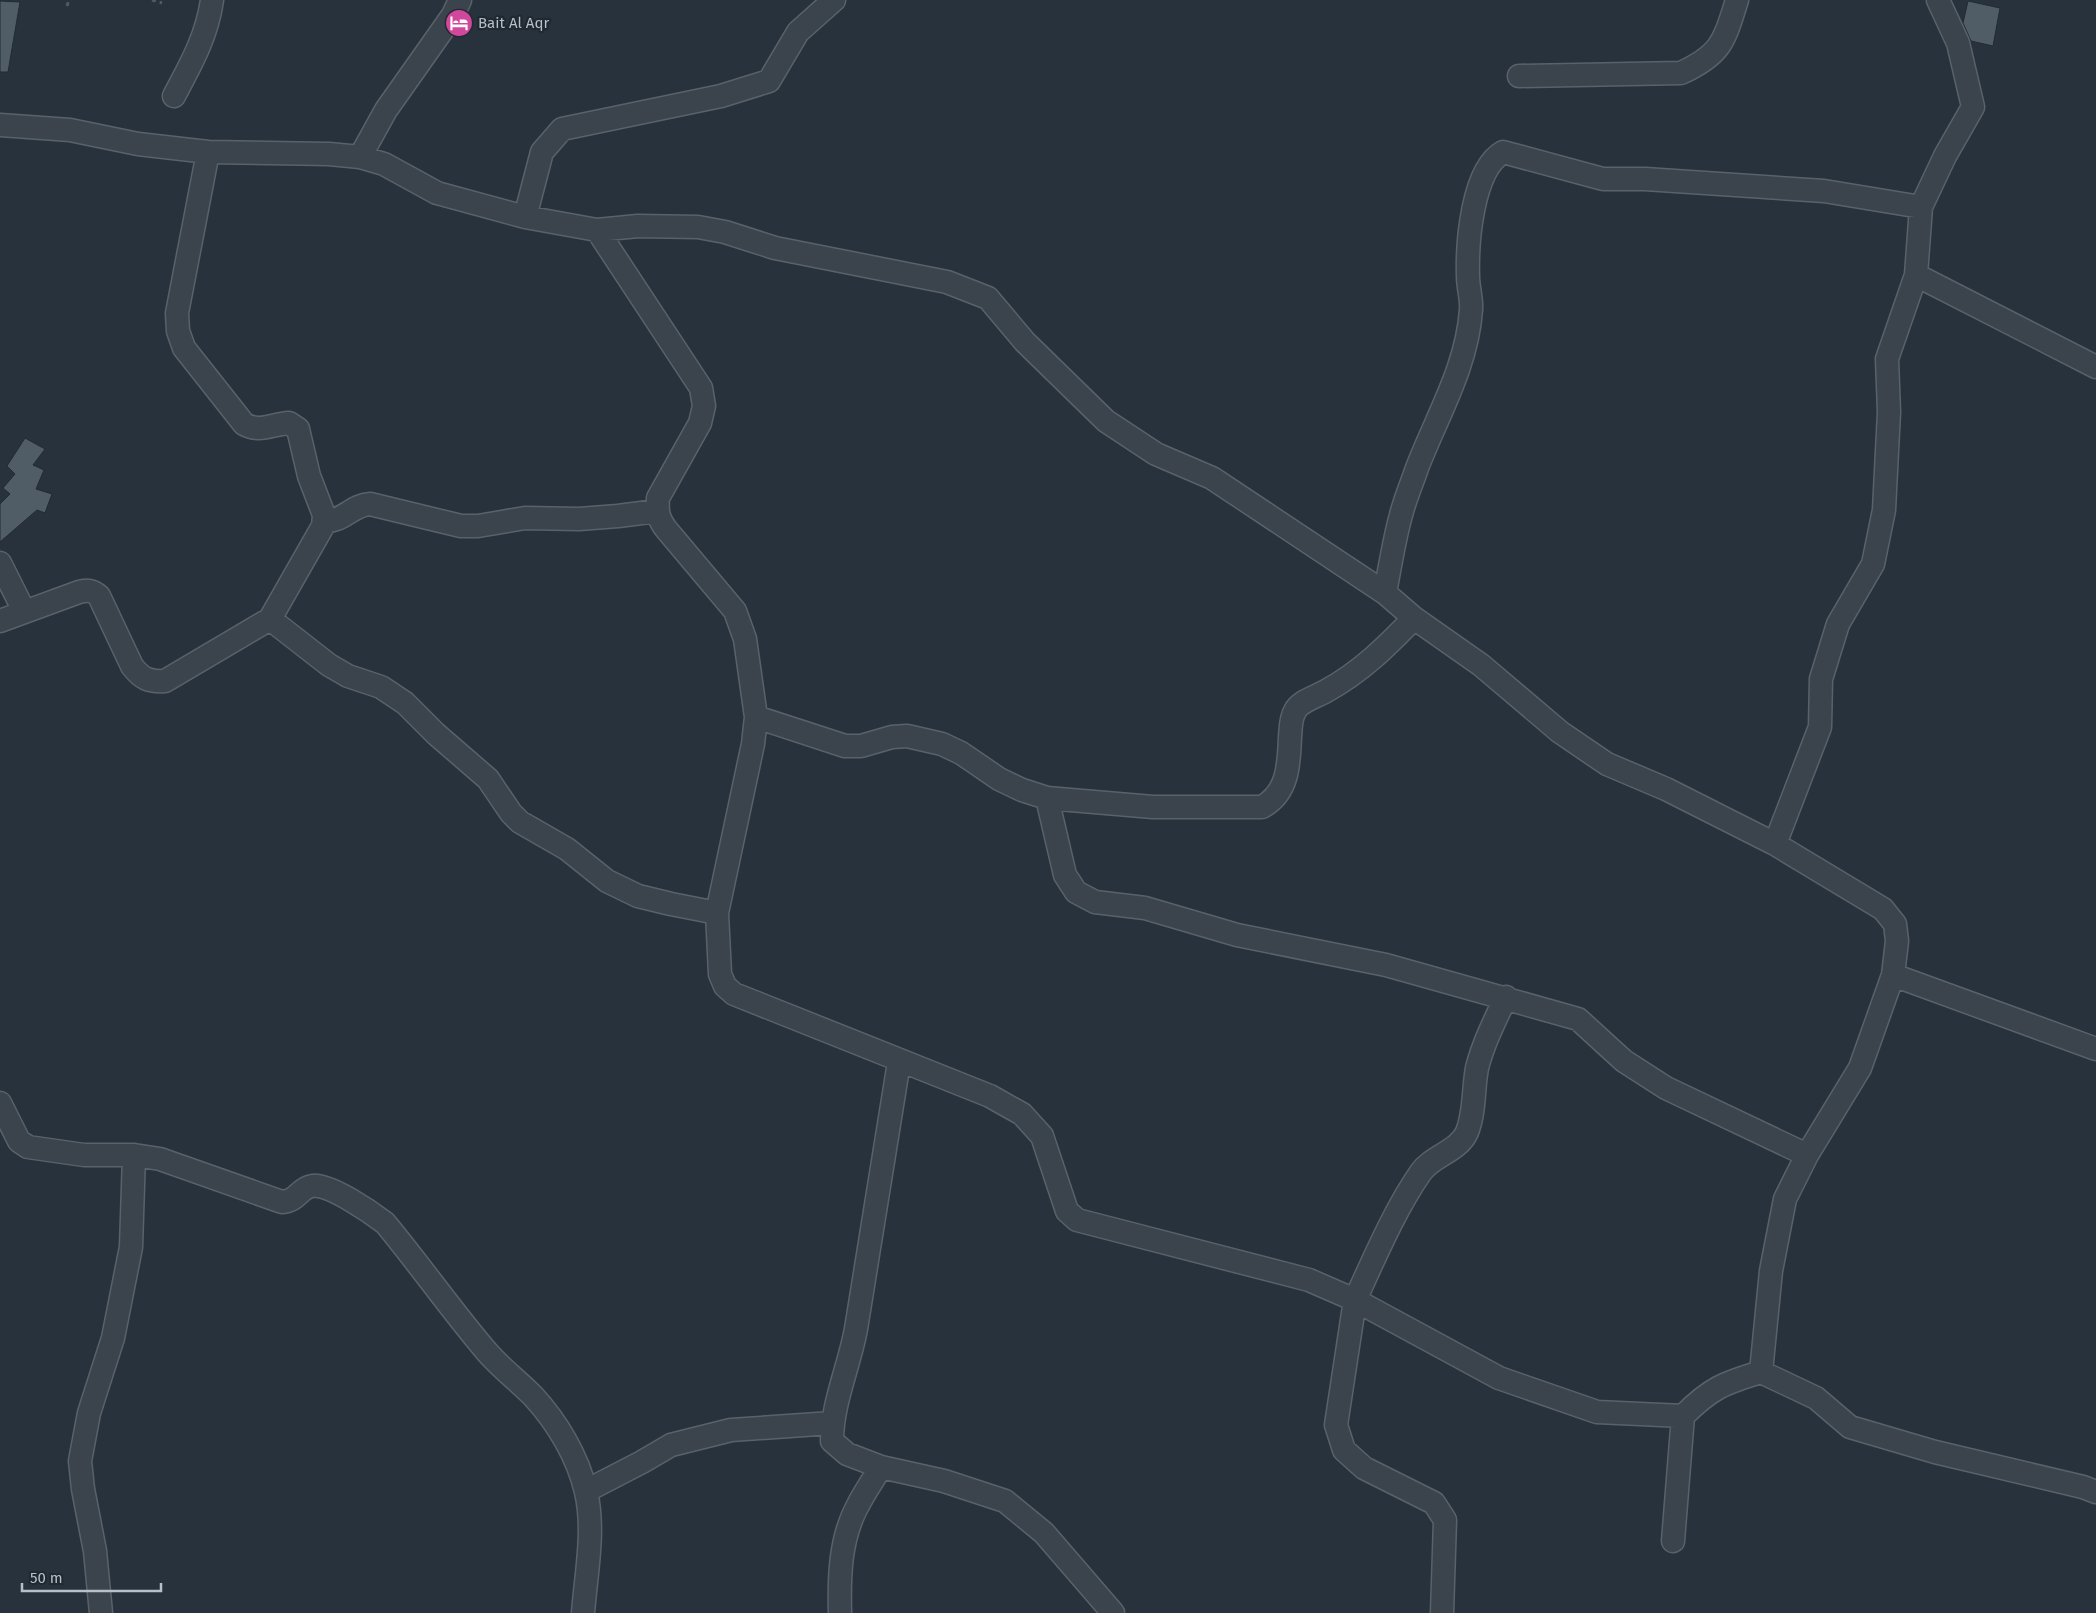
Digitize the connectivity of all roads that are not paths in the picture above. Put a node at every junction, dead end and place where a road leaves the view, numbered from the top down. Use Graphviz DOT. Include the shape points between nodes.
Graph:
graph roads {
  1 [pos="212,0"];
  2 [pos="460,0"];
  3 [pos="834,0"];
  4 [pos="1737,0"];
  5 [pos="1938,0"];
  6 [pos="1519,76"];
  7 [pos="174,96"];
  8 [pos="0,125"];
  9 [pos="208,152"];
  10 [pos="360,157"];
  11 [pos="1921,207"];
  12 [pos="525,217"];
  13 [pos="597,230"];
  14 [pos="1916,275"];
  15 [pos="2096,367"];
  16 [pos="657,511"];
  17 [pos="325,521"];
  18 [pos="0,563"];
  19 [pos="1385,593"];
  20 [pos="24,611"];
  21 [pos="270,618"];
  22 [pos="1414,618"];
  23 [pos="0,621"];
  24 [pos="756,717"];
  25 [pos="1047,798"];
  26 [pos="1775,844"];
  27 [pos="717,913"];
  28 [pos="1893,975"];
  29 [pos="1506,998"];
  30 [pos="2096,1050"];
  31 [pos="900,1062"];
  32 [pos="0,1103"];
  33 [pos="134,1155"];
  34 [pos="1807,1155"];
  35 [pos="1355,1300"];
  36 [pos="1761,1372"];
  37 [pos="1683,1416"];
  38 [pos="832,1423"];
  39 [pos="881,1467"];
  40 [pos="586,1491"];
  41 [pos="2096,1492"];
  42 [pos="1673,1541"];
  43 [pos="101,1613"];
  44 [pos="583,1613"];
  45 [pos="840,1613"];
  46 [pos="1113,1613"];
  47 [pos="1442,1613"];
  1 -- 7 [label="street" via="198,51"];
  2 -- 10 [label="street" via="453,15 386,110"];
  3 -- 12 [label="street" via="798,32 769,81 721,96 562,129 542,152"];
  4 -- 6 [label="street" via="1724,41 1702,63 1681,73"];
  5 -- 11 [label="street" via="1958,43 1973,107"];
  8 -- 9 [label="street" via="70,130 138,144"];
  9 -- 10 [label="street"];
  9 -- 17 [label="street" via="177,313 178,331 184,348 244,424 259,429 289,423 298,429 309,476"];
  10 -- 12 [label="street" via="384,164 437,193"];
  11 -- 14 [label="street"];
  11 -- 19 [label="street" via="1824,191 1603,179 1503,152 1496,157 1480,184 1471,224 1468,276 1471,308 1466,347 1401,514"];
  12 -- 13 [label="street"];
  13 -- 16 [label="street" via="701,388 704,406 700,423 658,498"];
  13 -- 19 [label="street" via="638,226 698,227 775,248 947,282 988,298 1025,342 1106,421 1156,454 1212,478"];
  14 -- 15 [label="street"];
  14 -- 26 [label="street" via="1887,359 1889,412 1884,510 1874,564 1838,624 1821,679 1820,727"];
  16 -- 17 [label="street" via="580,519 525,518 462,526 370,504 359,506 338,520"];
  16 -- 24 [label="street" via="666,529 735,611 745,639"];
  17 -- 21 [label="street"];
  18 -- 20 [label="street"];
  19 -- 22 [label="street"];
  20 -- 21 [label="street" via="86,590 93,591 99,596 132,666 140,676 152,682 165,681"];
  20 -- 23 [label="street"];
  21 -- 27 [label="street" via="329,665 348,676 381,687 406,703 436,734 488,778 520,822 567,849 607,881 638,896"];
  22 -- 25 [label="street" via="1371,661 1295,710 1285,779 1281,791 1267,804 1249,808 1153,807"];
  22 -- 26 [label="street" via="1481,665 1560,732 1607,764 1666,789"];
  24 -- 25 [label="street" via="846,746 862,746 907,736 942,744 960,752 998,778"];
  24 -- 27 [label="street"];
  25 -- 29 [label="street" via="1065,875 1076,892 1095,902 1146,908 1237,935 1386,964"];
  26 -- 28 [label="street" via="1883,909 1896,932"];
  27 -- 31 [label="street" via="720,974 725,986 734,994"];
  28 -- 30 [label="street"];
  28 -- 34 [label="street" via="1860,1068"];
  29 -- 34 [label="street" via="1578,1019 1624,1061 1666,1088"];
  29 -- 35 [label="street" via="1492,1025 1477,1068 1467,1133 1451,1150 1422,1170 1385,1235"];
  31 -- 35 [label="street" via="990,1096 1022,1114 1042,1136 1067,1212 1077,1220 1309,1280"];
  31 -- 38 [label="street" via="856,1332"];
  32 -- 33 [label="street" via="19,1141 28,1147 84,1155"];
  33 -- 40 [label="street" via="160,1159 282,1202 290,1201 306,1188 317,1186 369,1210 390,1229 488,1353 550,1417 565,1440"];
  33 -- 43 [label="street" via="131,1247 113,1338 89,1413 80,1461"];
  34 -- 36 [label="street" via="1785,1199 1771,1271"];
  35 -- 37 [label="street" via="1499,1378 1597,1412"];
  35 -- 47 [label="street" via="1336,1426 1344,1450 1364,1468 1434,1503 1445,1520"];
  36 -- 37 [label="street" via="1725,1383 1702,1397"];
  36 -- 41 [label="street" via="1816,1398 1850,1427"];
  37 -- 42 [label="street"];
  38 -- 39 [label="street" via="832,1441 848,1454"];
  38 -- 40 [label="street" via="731,1430 671,1444"];
  39 -- 45 [label="street" via="856,1508 844,1542 839,1584"];
  39 -- 46 [label="street" via="944,1481 1005,1501 1044,1533"];
  40 -- 44 [label="street" via="590,1518"];
}
